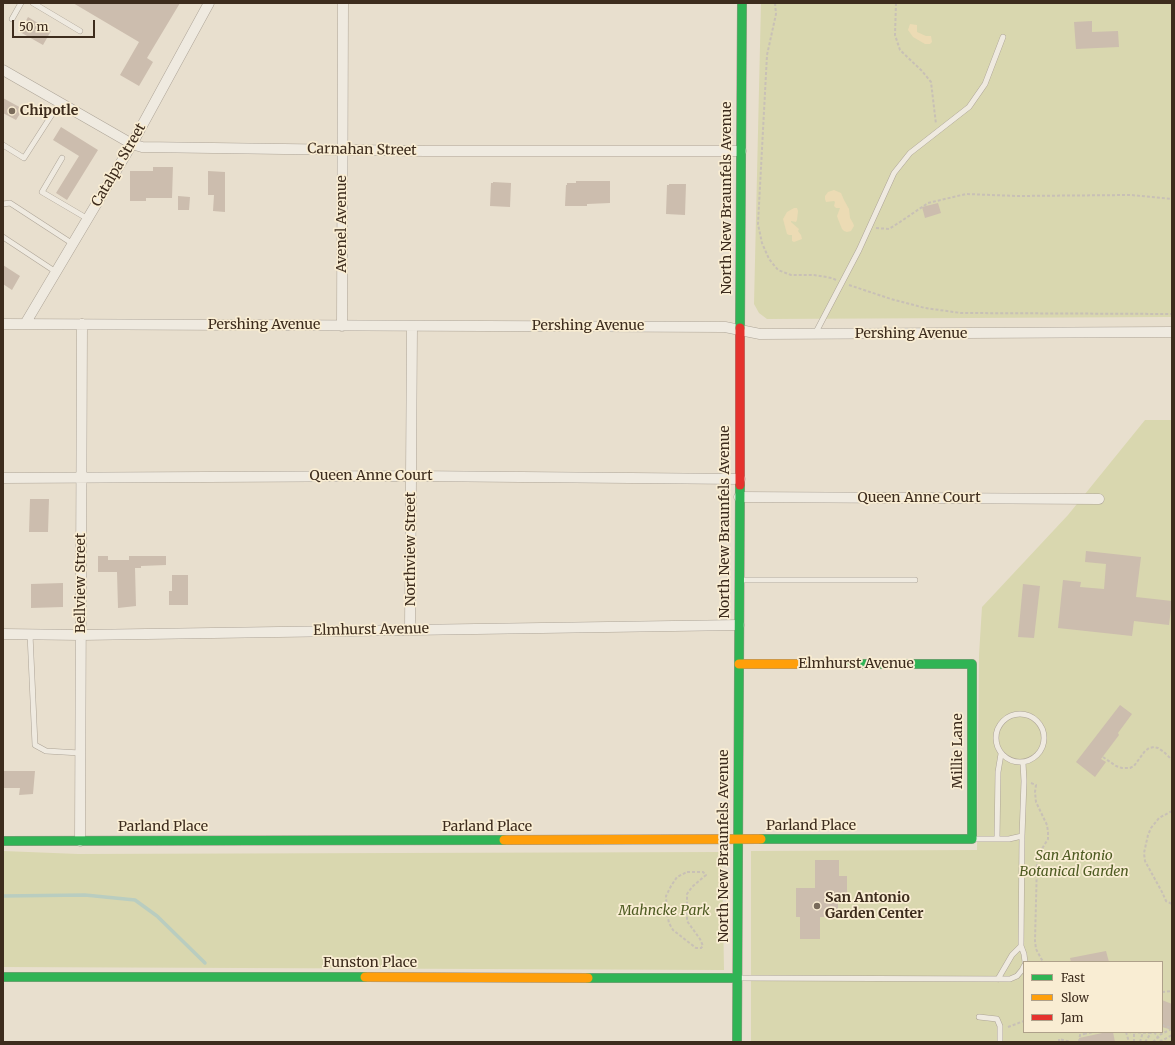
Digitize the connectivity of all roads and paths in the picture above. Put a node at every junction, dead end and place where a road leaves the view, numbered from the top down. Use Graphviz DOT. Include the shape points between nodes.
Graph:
graph roads {
  1 [pos="22,3"];
  2 [pos="33,3"];
  3 [pos="209,3"];
  4 [pos="343,3"];
  5 [pos="742,3"];
  6 [pos="774,3"];
  7 [pos="896,3"];
  8 [pos="12,19"];
  9 [pos="80,31"];
  10 [pos="1003,37"];
  11 [pos="3,70"];
  12 [pos="60,102"];
  13 [pos="937,132"];
  14 [pos="132,144"];
  15 [pos="3,145"];
  16 [pos="342,149"];
  17 [pos="741,151"];
  18 [pos="62,158"];
  19 [pos="1172,199"];
  20 [pos="3,204"];
  21 [pos="88,219"];
  22 [pos="869,227"];
  23 [pos="3,237"];
  24 [pos="73,244"];
  25 [pos="56,272"];
  26 [pos="842,283"];
  27 [pos="1172,314"];
  28 [pos="3,324"];
  29 [pos="25,324"];
  30 [pos="82,324"];
  31 [pos="342,326"];
  32 [pos="412,326"];
  33 [pos="740,331"];
  34 [pos="1172,332"];
  35 [pos="815,335"];
  36 [pos="411,476"];
  37 [pos="81,477"];
  38 [pos="3,478"];
  39 [pos="740,479"];
  40 [pos="739,497"];
  41 [pos="1099,499"];
  42 [pos="739,580"];
  43 [pos="915,580"];
  44 [pos="739,625"];
  45 [pos="410,629"];
  46 [pos="3,634"];
  47 [pos="30,634"];
  48 [pos="81,635"];
  49 [pos="739,664"];
  50 [pos="972,664"];
  51 [pos="1172,673"];
  52 [pos="1172,688"];
  53 [pos="80,753"];
  54 [pos="1001,754"];
  55 [pos="1103,757"];
  56 [pos="1172,760"];
  57 [pos="1023,763"];
  58 [pos="1024,781"];
  59 [pos="1172,811"];
  60 [pos="1022,836"];
  61 [pos="972,839"];
  62 [pos="997,839"];
  63 [pos="738,840"];
  64 [pos="3,841"];
  65 [pos="80,841"];
  66 [pos="706,876"];
  67 [pos="1172,904"];
  68 [pos="1021,946"];
  69 [pos="1025,961"];
  70 [pos="1042,961"];
  71 [pos="1023,968"];
  72 [pos="3,977"];
  73 [pos="737,978"];
  74 [pos="998,979"];
  75 [pos="979,1017"];
  76 [pos="1023,1021"];
  77 [pos="1172,1029"];
  78 [pos="1005,1031"];
  79 [pos="1084,1033"];
  80 [pos="1151,1033"];
  81 [pos="1153,1033"];
  82 [pos="1172,1035"];
  83 [pos="1158,1037"];
  84 [pos="737,1042"];
  85 [pos="1000,1042"];
  86 [pos="1059,1042"];
  87 [pos="1071,1042"];
  88 [pos="1079,1042"];
  89 [pos="1145,1042"];
  90 [pos="1153,1042"];
  91 [pos="1161,1042"];
  1 -- 8 [label="lane"];
  2 -- 9 [label="lane"];
  3 -- 14 [label="street, Catalpa Street"];
  4 -- 16 [label="street, Avenel Avenue"];
  5 -- 17 [label="street, North New Braunfels Avenue"];
  6 -- 26 [label="path" via="776,14 765,78 758,224 762,243 769,259 778,270 791,275 832,278"];
  7 -- 13 [label="path" via="895,35 900,50 931,82"];
  10 -- 13 [label="lane" via="985,84 969,107"];
  11 -- 12 [label="street, Carnahan Street"];
  12 -- 14 [label="street, Carnahan Street"];
  12 -- 15 [label="lane" via="24,158"];
  13 -- 22 [label="lane" via="910,153 894,174"];
  14 -- 16 [label="street, Carnahan Street" via="142,147"];
  14 -- 21 [label="street, Catalpa Street"];
  16 -- 17 [label="street, Carnahan Street"];
  16 -- 31 [label="street, Avenel Avenue"];
  17 -- 33 [label="street, North New Braunfels Avenue"];
  18 -- 21 [label="lane" via="42,192"];
  19 -- 22 [label="path" via="1131,195 966,194 928,203 889,229"];
  20 -- 24 [label="lane" via="10,203"];
  21 -- 24 [label="street, Catalpa Street"];
  22 -- 26 [label="lane"];
  23 -- 25 [label="lane"];
  24 -- 25 [label="street, Catalpa Street"];
  25 -- 29 [label="street, Catalpa Street"];
  26 -- 27 [label="path" via="925,308 961,313"];
  26 -- 35 [label="lane"];
  28 -- 29 [label="street, Pershing Avenue"];
  29 -- 30 [label="street, Pershing Avenue"];
  30 -- 31 [label="street, Pershing Avenue"];
  30 -- 37 [label="street, Bellview Street"];
  31 -- 32 [label="street, Pershing Avenue"];
  32 -- 33 [label="street, Pershing Avenue" via="725,327"];
  32 -- 36 [label="street, Northview Street"];
  33 -- 35 [label="street, Pershing Avenue"];
  33 -- 39 [label="street, North New Braunfels Avenue"];
  34 -- 35 [label="street, Pershing Avenue"];
  36 -- 37 [label="street, Queen Anne Court"];
  36 -- 39 [label="street, Queen Anne Court"];
  36 -- 45 [label="street, Northview Street"];
  37 -- 38 [label="street, Queen Anne Court"];
  37 -- 48 [label="street, Bellview Street"];
  39 -- 40 [label="street, North New Braunfels Avenue"];
  40 -- 41 [label="street, Queen Anne Court"];
  40 -- 42 [label="street, North New Braunfels Avenue"];
  42 -- 43 [label="lane"];
  42 -- 44 [label="street, North New Braunfels Avenue"];
  44 -- 45 [label="street, Elmhurst Avenue"];
  44 -- 49 [label="street, North New Braunfels Avenue"];
  45 -- 48 [label="street, Elmhurst Avenue"];
  46 -- 47 [label="street, Elmhurst Avenue"];
  47 -- 48 [label="street, Elmhurst Avenue"];
  47 -- 53 [label="lane" via="35,745 46,751"];
  48 -- 53 [label="street, Bellview Street"];
  49 -- 50 [label="street, Elmhurst Avenue"];
  49 -- 63 [label="street, North New Braunfels Avenue"];
  50 -- 61 [label="street, Millie Lane"];
  51 -- 52 [label="path"];
  53 -- 65 [label="street, Bellview Street"];
  54 -- 57 [label="lane" via="1011,761"];
  54 -- 57 [label="lane" via="996,747 995,739 1000,724 1012,715 1028,716 1040,725 1044,740 1037,755"];
  54 -- 62 [label="lane" via="998,772"];
  55 -- 56 [label="path" via="1116,766 1130,768 1145,751 1154,747"];
  57 -- 58 [label="lane"];
  58 -- 60 [label="lane"];
  58 -- 70 [label="path" via="1036,785 1036,802 1048,832 1048,839 1037,862 1035,941"];
  59 -- 67 [label="path" via="1159,818 1151,828 1144,853 1145,861 1166,901"];
  60 -- 62 [label="lane"];
  60 -- 68 [label="lane"];
  61 -- 62 [label="lane"];
  61 -- 63 [label="street, Parland Place"];
  63 -- 65 [label="street, Parland Place"];
  63 -- 73 [label="street, North New Braunfels Avenue"];
  64 -- 65 [label="street, Parland Place"];
  66 -- 66 [label="path" via="687,894 687,921 703,946 696,948 673,930 669,923 666,896 677,877 687,872 703,872"];
  68 -- 69 [label="lane"];
  68 -- 74 [label="lane" via="1012,955"];
  71 -- 74 [label="lane" via="1010,979"];
  72 -- 73 [label="street, Funston Place"];
  73 -- 74 [label="lane"];
  73 -- 84 [label="street, North New Braunfels Avenue"];
  75 -- 85 [label="lane" via="997,1019 1000,1026"];
  76 -- 78 [label="path" via="1008,1027"];
  77 -- 83 [label="path"];
  79 -- 88 [label="path" via="1080,1035"];
  80 -- 89 [label="path"];
  81 -- 83 [label="path"];
  82 -- 91 [label="path"];
  83 -- 90 [label="path"];
  83 -- 91 [label="path"];
  86 -- 87 [label="path" via="1059,1039"];
}
